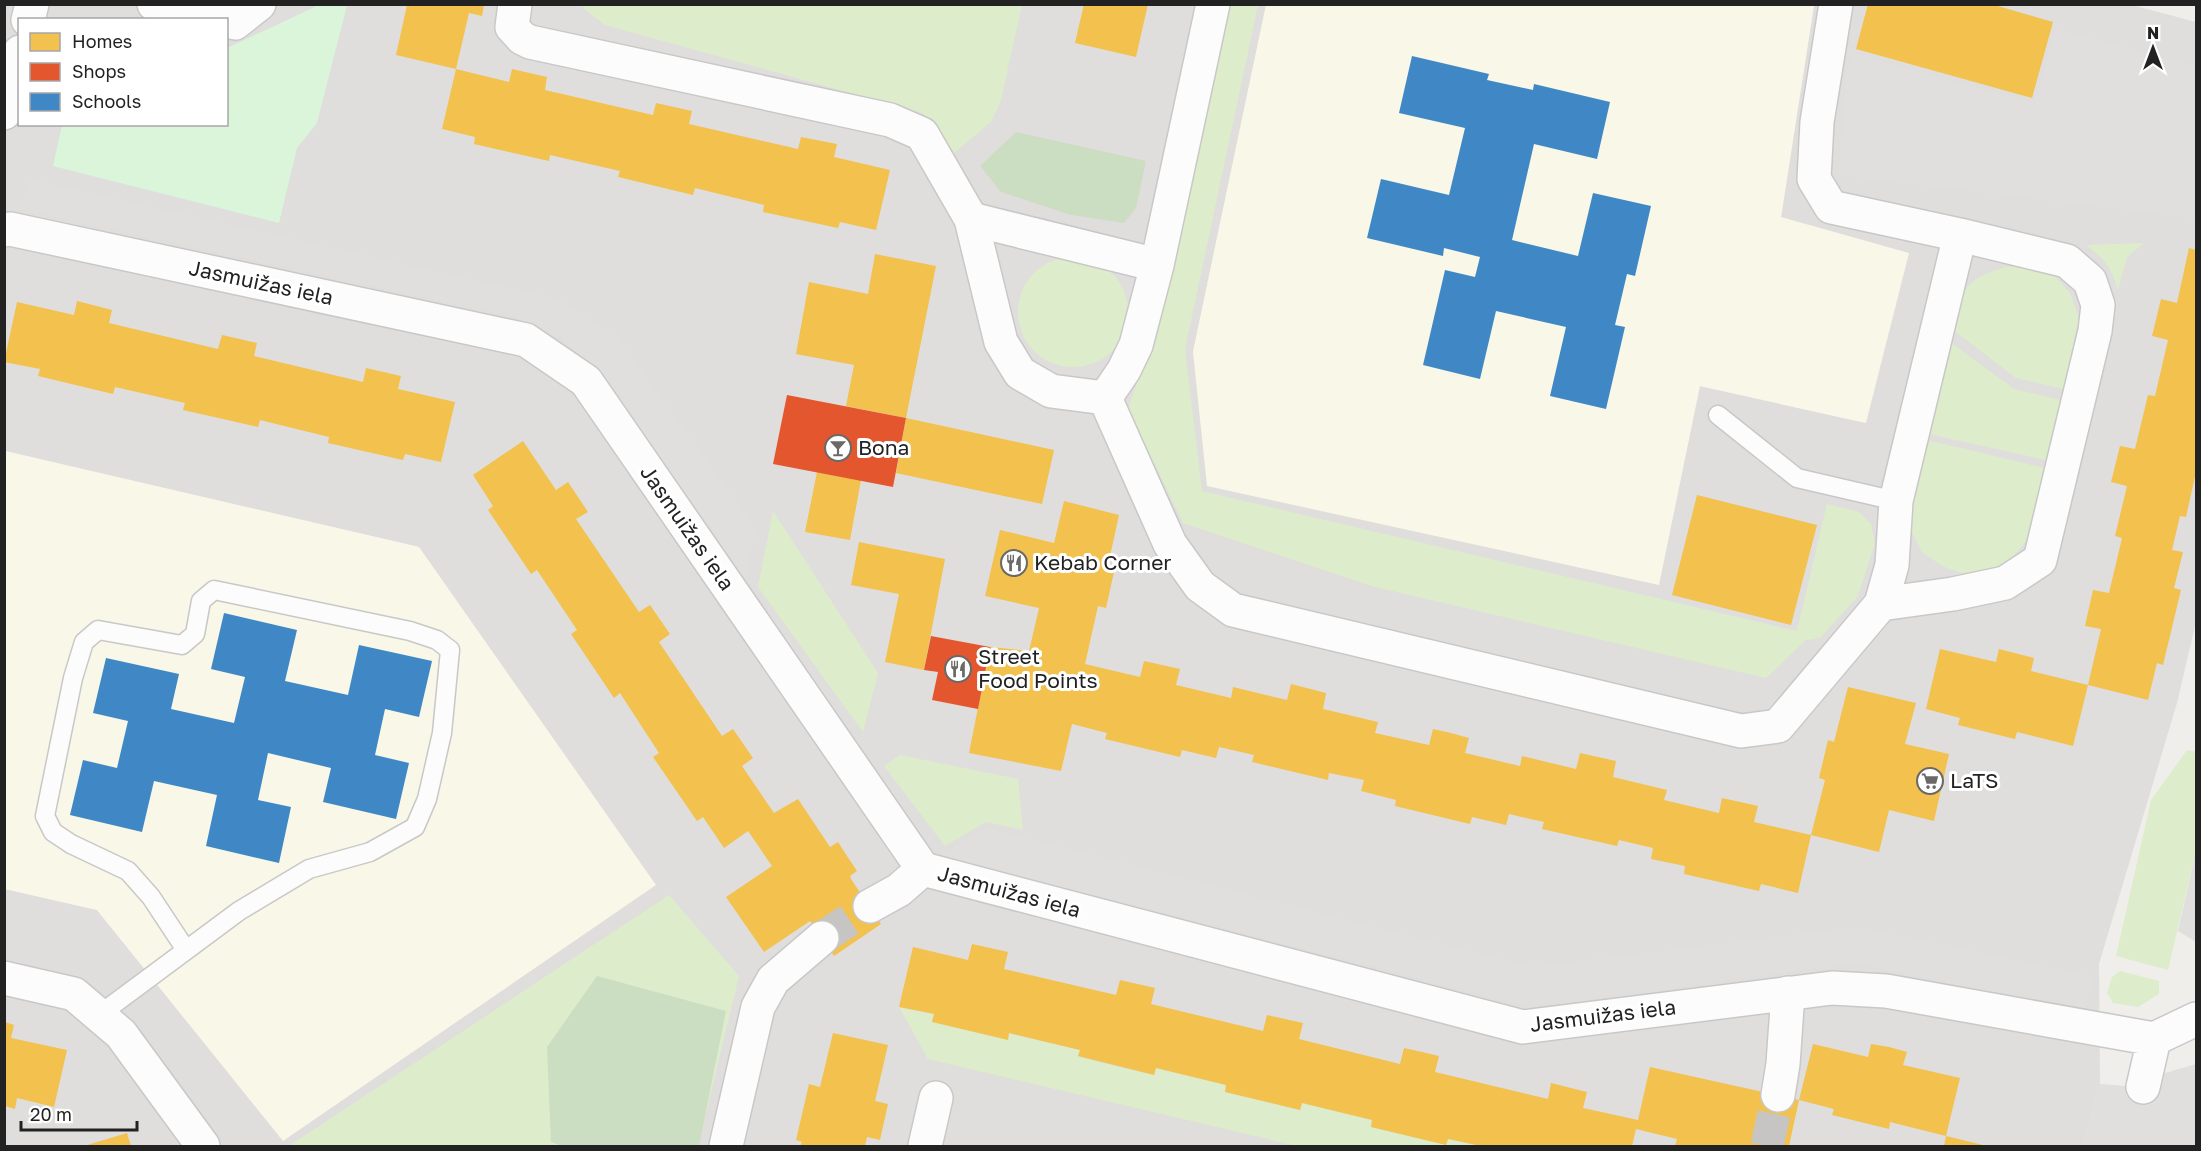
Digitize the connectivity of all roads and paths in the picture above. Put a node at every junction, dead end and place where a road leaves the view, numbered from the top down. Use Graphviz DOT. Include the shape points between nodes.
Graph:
graph roads {
  1 [pos="154,4"];
  2 [pos="259,4"];
  3 [pos="515,4"];
  4 [pos="1213,4"];
  5 [pos="1836,4"];
  6 [pos="213,18"];
  7 [pos="228,21"];
  8 [pos="18,60"];
  9 [pos="4,113"];
  10 [pos="971,219"];
  11 [pos="4,230"];
  12 [pos="1960,236"];
  13 [pos="1157,265"];
  14 [pos="1105,398"];
  15 [pos="1718,415"];
  16 [pos="1896,501"];
  17 [pos="1881,604"];
  18 [pos="923,869"];
  19 [pos="870,906"];
  20 [pos="822,938"];
  21 [pos="186,950"];
  22 [pos="4,978"];
  23 [pos="1788,993"];
  24 [pos="99,1015"];
  25 [pos="2196,1019"];
  26 [pos="2154,1039"];
  27 [pos="2143,1088"];
  28 [pos="1778,1095"];
  29 [pos="936,1098"];
  30 [pos="203,1146"];
  31 [pos="726,1146"];
  32 [pos="925,1146"];
  1 -- 6 [label="street"];
  2 -- 7 [label="street" via="236,23"];
  3 -- 10 [label="street" via="513,27 530,42 890,120 922,134"];
  4 -- 13 [label="street"];
  5 -- 12 [label="street" via="1818,122 1814,179 1831,207"];
  8 -- 9 [label="street"];
  10 -- 13 [label="street"];
  10 -- 14 [label="street" via="998,331 1006,353 1020,373 1051,391"];
  11 -- 18 [label="street, Jasmuižas iela" via="526,340 586,381"];
  12 -- 16 [label="street"];
  12 -- 17 [label="street" via="2067,261 2090,281 2098,305 2095,331 2040,560 2005,583"];
  13 -- 14 [label="street" via="1136,345"];
  14 -- 17 [label="street" via="1170,544 1200,586 1233,610 1741,731 1778,726"];
  15 -- 16 [label="lane" via="1797,478"];
  16 -- 17 [label="street" via="1892,565"];
  18 -- 19 [label="street" via="899,890"];
  18 -- 23 [label="street, Jasmuižas iela" via="1523,1027"];
  20 -- 31 [label="street" via="772,980 758,1007"];
  21 -- 21 [label="lane" via="239,911 309,869 370,852 415,827 427,799 442,733 450,650 436,639 410,631 213,590 201,601 195,634 182,645 98,630 84,642 45,816 53,831 71,844 128,871 151,897"];
  21 -- 24 [label="lane"];
  22 -- 24 [label="street" via="74,994"];
  23 -- 26 [label="street, Jasmuižas iela" via="1832,988 1886,991"];
  23 -- 28 [label="street"];
  24 -- 30 [label="street" via="121,1034"];
  25 -- 26 [label="street"];
  26 -- 27 [label="street"];
  29 -- 32 [label="street"];
}
